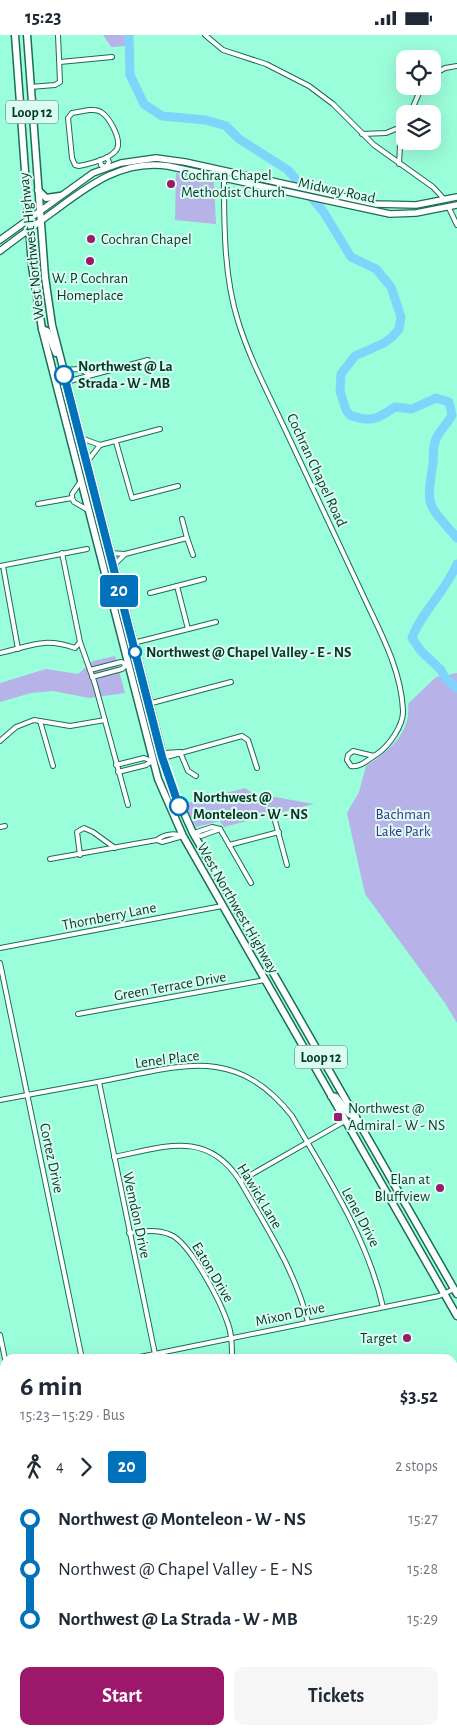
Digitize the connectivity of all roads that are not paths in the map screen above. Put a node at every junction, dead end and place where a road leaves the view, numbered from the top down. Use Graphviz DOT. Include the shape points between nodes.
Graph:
graph roads {
  1 [pos="15,35"];
  2 [pos="27,35"];
  3 [pos="58,35"];
  4 [pos="205,35"];
  5 [pos="112,57"];
  6 [pos="60,62"];
  7 [pos="457,66"];
  8 [pos="441,70"];
  9 [pos="30,87"];
  10 [pos="396,129"];
  11 [pos="362,134"];
  12 [pos="400,150"];
  13 [pos="107,157"];
  14 [pos="100,160"];
  15 [pos="399,164"];
  16 [pos="106,167"];
  17 [pos="225,171"];
  18 [pos="109,175"];
  19 [pos="224,179"];
  20 [pos="38,189"];
  21 [pos="60,196"];
  22 [pos="457,197"];
  23 [pos="445,200"];
  24 [pos="457,205"];
  25 [pos="449,207"];
  26 [pos="39,212"];
  27 [pos="29,219"];
  28 [pos="40,221"];
  29 [pos="457,225"];
  30 [pos="30,229"];
  31 [pos="0,240"];
  32 [pos="0,251"];
  33 [pos="42,329"];
  34 [pos="60,358"];
  35 [pos="148,360"];
  36 [pos="63,369"];
  37 [pos="90,375"];
  38 [pos="66,382"];
  39 [pos="56,384"];
  40 [pos="160,429"];
  41 [pos="81,438"];
  42 [pos="116,443"];
  43 [pos="100,445"];
  44 [pos="87,462"];
  45 [pos="81,481"];
  46 [pos="178,486"];
  47 [pos="72,498"];
  48 [pos="38,505"];
  49 [pos="88,510"];
  50 [pos="182,519"];
  51 [pos="187,538"];
  52 [pos="87,549"];
  53 [pos="62,553"];
  54 [pos="110,553"];
  55 [pos="125,554"];
  56 [pos="193,555"];
  57 [pos="2,566"];
  58 [pos="113,566"];
  59 [pos="204,579"];
  60 [pos="177,586"];
  61 [pos="150,593"];
  62 [pos="216,623"];
  63 [pos="188,629"];
  64 [pos="80,642"];
  65 [pos="133,643"];
  66 [pos="18,649"];
  67 [pos="0,653"];
  68 [pos="138,662"];
  69 [pos="127,664"];
  70 [pos="90,670"];
  71 [pos="92,677"];
  72 [pos="231,682"];
  73 [pos="148,704"];
  74 [pos="105,720"];
  75 [pos="40,721"];
  76 [pos="0,741"];
  77 [pos="180,752"];
  78 [pos="374,756"];
  79 [pos="162,757"];
  80 [pos="152,761"];
  81 [pos="116,765"];
  82 [pos="53,766"];
  83 [pos="257,769"];
  84 [pos="118,773"];
  85 [pos="196,776"];
  86 [pos="128,805"];
  87 [pos="274,817"];
  88 [pos="5,826"];
  89 [pos="0,827"];
  90 [pos="209,828"];
  91 [pos="220,829"];
  92 [pos="278,832"];
  93 [pos="193,833"];
  94 [pos="211,833"];
  95 [pos="183,836"];
  96 [pos="229,845"];
  97 [pos="115,848"];
  98 [pos="80,855"];
  99 [pos="50,859"];
  100 [pos="287,865"];
  101 [pos="251,883"];
  102 [pos="231,901"];
  103 [pos="222,906"];
  104 [pos="0,948"];
  105 [pos="0,963"];
  106 [pos="275,976"];
  107 [pos="265,980"];
  108 [pos="78,1014"];
  109 [pos="326,1066"];
  110 [pos="316,1071"];
  111 [pos="98,1082"];
  112 [pos="27,1095"];
  113 [pos="331,1096"];
  114 [pos="0,1100"];
  115 [pos="356,1117"];
  116 [pos="345,1121"];
  117 [pos="307,1143"];
  118 [pos="114,1157"];
  119 [pos="240,1181"];
  120 [pos="400,1194"];
  121 [pos="391,1200"];
  122 [pos="129,1233"];
  123 [pos="456,1291"];
  124 [pos="444,1293"];
  125 [pos="383,1307"];
  126 [pos="457,1316"];
  127 [pos="308,1322"];
  128 [pos="0,1335"];
  129 [pos="231,1338"];
  130 [pos="4,1354"];
  131 [pos="81,1354"];
  132 [pos="155,1354"];
  133 [pos="163,1354"];
  134 [pos="232,1354"];
  1 -- 27 [label="main road, West Northwest Highway / Loop 12"];
  2 -- 9 [label="main road, West Northwest Highway / Loop 12"];
  3 -- 6 [label="street"];
  4 -- 11 [label="street" via="224,49 266,64 309,86 333,104"];
  5 -- 6 [label="street"];
  6 -- 9 [label="street" via="60,82"];
  7 -- 8 [label="street"];
  9 -- 20 [label="main road, West Northwest Highway / Loop 12"];
  10 -- 11 [label="street" via="386,133"];
  11 -- 15 [label="street"];
  12 -- 15 [label="street"];
  13 -- 14 [label="street"];
  13 -- 14 [label="street" via="115,152 118,142 104,115 96,110 72,113 67,123 73,162 78,165"];
  13 -- 16 [label="street"];
  14 -- 16 [label="street"];
  15 -- 23 [label="street" via="433,187"];
  16 -- 17 [label="main road, Midway Road" via="156,158"];
  16 -- 18 [label="main road"];
  16 -- 21 [label="main road, Midway Road"];
  17 -- 19 [label="main road"];
  17 -- 23 [label="main road, Midway Road" via="392,205"];
  18 -- 19 [label="main road, Midway Road" via="127,168 154,165"];
  18 -- 28 [label="main road, Midway Road"];
  19 -- 25 [label="main road, Midway Road" via="390,214"];
  19 -- 78 [label="street, Cochran Chapel Road" via="229,277 241,331 379,629 398,678 402,721 384,749"];
  20 -- 21 [label="main road" via="46,198"];
  20 -- 26 [label="main road, West Northwest Highway / Loop 12"];
  21 -- 26 [label="main road, Midway Road"];
  22 -- 23 [label="main road, Midway Road"];
  23 -- 25 [label="street"];
  24 -- 25 [label="main road, Midway Road"];
  25 -- 29 [label="street"];
  26 -- 27 [label="main road, Midway Road"];
  26 -- 28 [label="main road, West Northwest Highway / Loop 12"];
  27 -- 30 [label="main road, West Northwest Highway / Loop 12"];
  27 -- 31 [label="main road, Midway Road"];
  28 -- 30 [label="main road, Midway Road"];
  28 -- 34 [label="main road, West Northwest Highway / Loop 12" via="47,302"];
  30 -- 32 [label="main road, Midway Road"];
  30 -- 33 [label="main road, West Northwest Highway / Loop 12" via="35,292"];
  33 -- 34 [label="main road" via="47,331"];
  33 -- 39 [label="main road, West Northwest Highway / Loop 12"];
  34 -- 36 [label="main road, West Northwest Highway / Loop 12"];
  35 -- 37 [label="street"];
  36 -- 37 [label="street" via="80,369"];
  36 -- 38 [label="main road, West Northwest Highway / Loop 12"];
  37 -- 38 [label="street"];
  38 -- 39 [label="main road"];
  38 -- 41 [label="main road, West Northwest Highway / Loop 12"];
  39 -- 45 [label="main road, West Northwest Highway / Loop 12"];
  40 -- 42 [label="street"];
  41 -- 43 [label="street"];
  41 -- 44 [label="main road, West Northwest Highway / Loop 12"];
  42 -- 43 [label="street"];
  42 -- 46 [label="street" via="132,497"];
  43 -- 44 [label="street"];
  44 -- 54 [label="main road, West Northwest Highway / Loop 12"];
  45 -- 47 [label="street"];
  45 -- 49 [label="main road, West Northwest Highway / Loop 12"];
  47 -- 48 [label="street"];
  47 -- 49 [label="street"];
  49 -- 69 [label="main road, West Northwest Highway / Loop 12"];
  50 -- 51 [label="street"];
  51 -- 55 [label="street"];
  51 -- 56 [label="street"];
  52 -- 53 [label="street"];
  53 -- 57 [label="street"];
  53 -- 64 [label="street"];
  54 -- 55 [label="street"];
  54 -- 58 [label="main road, West Northwest Highway / Loop 12"];
  55 -- 58 [label="street"];
  57 -- 66 [label="street"];
  58 -- 65 [label="main road, West Northwest Highway / Loop 12"];
  59 -- 60 [label="street"];
  60 -- 61 [label="street"];
  60 -- 63 [label="street"];
  62 -- 63 [label="street"];
  63 -- 65 [label="street"];
  64 -- 66 [label="street" via="75,648 44,642"];
  64 -- 70 [label="street"];
  65 -- 68 [label="main road, West Northwest Highway / Loop 12"];
  66 -- 67 [label="street"];
  68 -- 69 [label="main road"];
  68 -- 73 [label="main road, West Northwest Highway / Loop 12"];
  69 -- 70 [label="street" via="121,662"];
  69 -- 71 [label="street" via="122,669"];
  69 -- 80 [label="main road, West Northwest Highway / Loop 12"];
  70 -- 71 [label="street"];
  71 -- 74 [label="street"];
  72 -- 73 [label="street"];
  73 -- 79 [label="main road, West Northwest Highway / Loop 12"];
  74 -- 75 [label="street" via="70,726"];
  74 -- 81 [label="street"];
  75 -- 76 [label="street" via="25,722"];
  75 -- 82 [label="street"];
  77 -- 79 [label="street"];
  77 -- 83 [label="street" via="246,736"];
  77 -- 85 [label="street" via="188,771"];
  78 -- 78 [label="street, Cochran Chapel Road" via="354,751 347,760 354,767"];
  79 -- 80 [label="main road"];
  79 -- 93 [label="main road, West Northwest Highway / Loop 12"];
  80 -- 81 [label="street" via="144,759"];
  80 -- 84 [label="street"];
  80 -- 95 [label="main road, West Northwest Highway / Loop 12"];
  81 -- 84 [label="street"];
  84 -- 86 [label="street"];
  87 -- 92 [label="street"];
  88 -- 89 [label="street"];
  90 -- 91 [label="street"];
  90 -- 93 [label="street"];
  90 -- 94 [label="street"];
  91 -- 94 [label="street"];
  91 -- 96 [label="street"];
  92 -- 96 [label="street"];
  92 -- 100 [label="street"];
  93 -- 94 [label="street" via="201,836"];
  93 -- 95 [label="main road"];
  93 -- 102 [label="main road, West Northwest Highway / Loop 12"];
  95 -- 97 [label="street" via="176,834"];
  95 -- 103 [label="main road, West Northwest Highway / Loop 12"];
  96 -- 101 [label="street"];
  97 -- 98 [label="street"];
  97 -- 98 [label="street" via="84,829 77,832"];
  98 -- 99 [label="street"];
  102 -- 103 [label="main road"];
  102 -- 106 [label="main road, West Northwest Highway / Loop 12"];
  103 -- 104 [label="street, Thornberry Lane"];
  103 -- 107 [label="main road, West Northwest Highway / Loop 12"];
  105 -- 112 [label="street, Cortez Drive"];
  106 -- 107 [label="main road"];
  106 -- 109 [label="main road, West Northwest Highway / Loop 12"];
  107 -- 108 [label="street, Green Terrace Drive"];
  107 -- 110 [label="main road, West Northwest Highway / Loop 12"];
  109 -- 110 [label="main road"];
  109 -- 115 [label="main road, West Northwest Highway / Loop 12"];
  110 -- 113 [label="main road, West Northwest Highway / Loop 12"];
  111 -- 112 [label="street, Lenel Place"];
  111 -- 117 [label="street, Lenel Place" via="179,1066 224,1068 244,1075 270,1092 292,1116"];
  111 -- 118 [label="street, Wemdon Drive"];
  112 -- 114 [label="street, Lenel Place"];
  112 -- 131 [label="street, Cortez Drive"];
  113 -- 115 [label="main road"];
  113 -- 116 [label="main road, West Northwest Highway / Loop 12"];
  115 -- 120 [label="main road, West Northwest Highway / Loop 12"];
  116 -- 117 [label="street"];
  116 -- 121 [label="main road, West Northwest Highway / Loop 12"];
  117 -- 119 [label="street"];
  117 -- 125 [label="street, Lenel Drive" via="363,1244 377,1279"];
  118 -- 119 [label="street, Hawick Lane" via="175,1145 192,1145 219,1157"];
  118 -- 122 [label="street, Wemdon Drive"];
  119 -- 127 [label="street, Hawick Lane" via="292,1272"];
  120 -- 121 [label="main road"];
  120 -- 123 [label="main road, West Northwest Highway / Loop 12"];
  121 -- 124 [label="main road, West Northwest Highway / Loop 12"];
  122 -- 129 [label="street, Eaton Drive" via="159,1231 183,1243 223,1311"];
  122 -- 132 [label="street, Wemdon Drive"];
  123 -- 124 [label="street, Mixon Drive"];
  124 -- 125 [label="street, Mixon Drive"];
  124 -- 126 [label="main road, West Northwest Highway / Loop 12"];
  125 -- 127 [label="street, Mixon Drive"];
  127 -- 129 [label="street, Mixon Drive"];
  128 -- 130 [label="street"];
  129 -- 133 [label="street, Mixon Drive"];
  129 -- 134 [label="street, Eaton Drive"];
}
